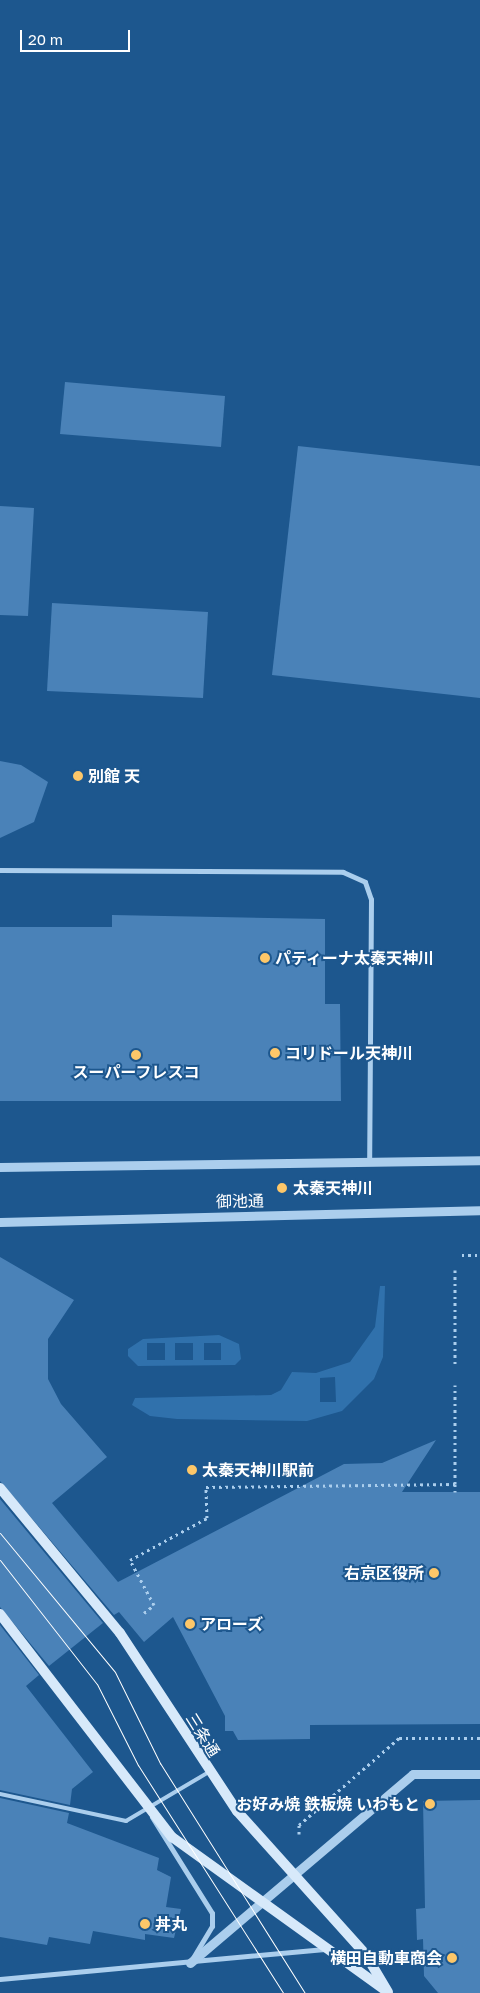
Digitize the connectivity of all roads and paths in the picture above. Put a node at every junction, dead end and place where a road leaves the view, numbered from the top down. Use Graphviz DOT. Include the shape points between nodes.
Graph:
graph roads {
  1 [pos="0,870"];
  2 [pos="480,1160"];
  3 [pos="369,1162"];
  4 [pos="0,1167"];
  5 [pos="480,1210"];
  6 [pos="0,1222"];
  7 [pos="462,1255"];
  8 [pos="480,1255"];
  9 [pos="455,1270"];
  10 [pos="455,1367"];
  11 [pos="455,1385"];
  12 [pos="455,1484"];
  13 [pos="0,1488"];
  14 [pos="455,1492"];
  15 [pos="144,1613"];
  16 [pos="0,1614"];
  17 [pos="209,1772"];
  18 [pos="480,1774"];
  19 [pos="0,1794"];
  20 [pos="148,1808"];
  21 [pos="291,1876"];
  22 [pos="262,1904"];
  23 [pos="329,1949"];
  24 [pos="190,1963"];
  25 [pos="0,1979"];
  26 [pos="388,1992"];
  1 -- 3 [label="street" via="343,872 361,879 371,899"];
  2 -- 3 [label="street"];
  3 -- 4 [label="street"];
  5 -- 6 [label="street, 御池通"];
  7 -- 8 [label="path"];
  9 -- 10 [label="path"];
  11 -- 12 [label="path"];
  12 -- 14 [label="path"];
  12 -- 15 [label="path" via="206,1487 207,1518 130,1560 154,1605"];
  13 -- 17 [label="main road, 三条通" via="120,1633"];
  16 -- 20 [label="main road, 三条通" via="60,1687"];
  17 -- 20 [label="lane"];
  17 -- 21 [label="main road, 三条通"];
  18 -- 21 [label="street" via="413,1774"];
  19 -- 20 [label="lane" via="126,1820"];
  20 -- 22 [label="main road, 三条通" via="172,1837"];
  20 -- 24 [label="street" via="212,1913 212,1926"];
  21 -- 22 [label="street"];
  21 -- 26 [label="main road, 三条通" via="366,1956"];
  22 -- 23 [label="main road, 三条通"];
  22 -- 24 [label="street"];
  23 -- 24 [label="street" via="302,1948"];
  23 -- 26 [label="main road, 三条通"];
  24 -- 25 [label="street"];
}
